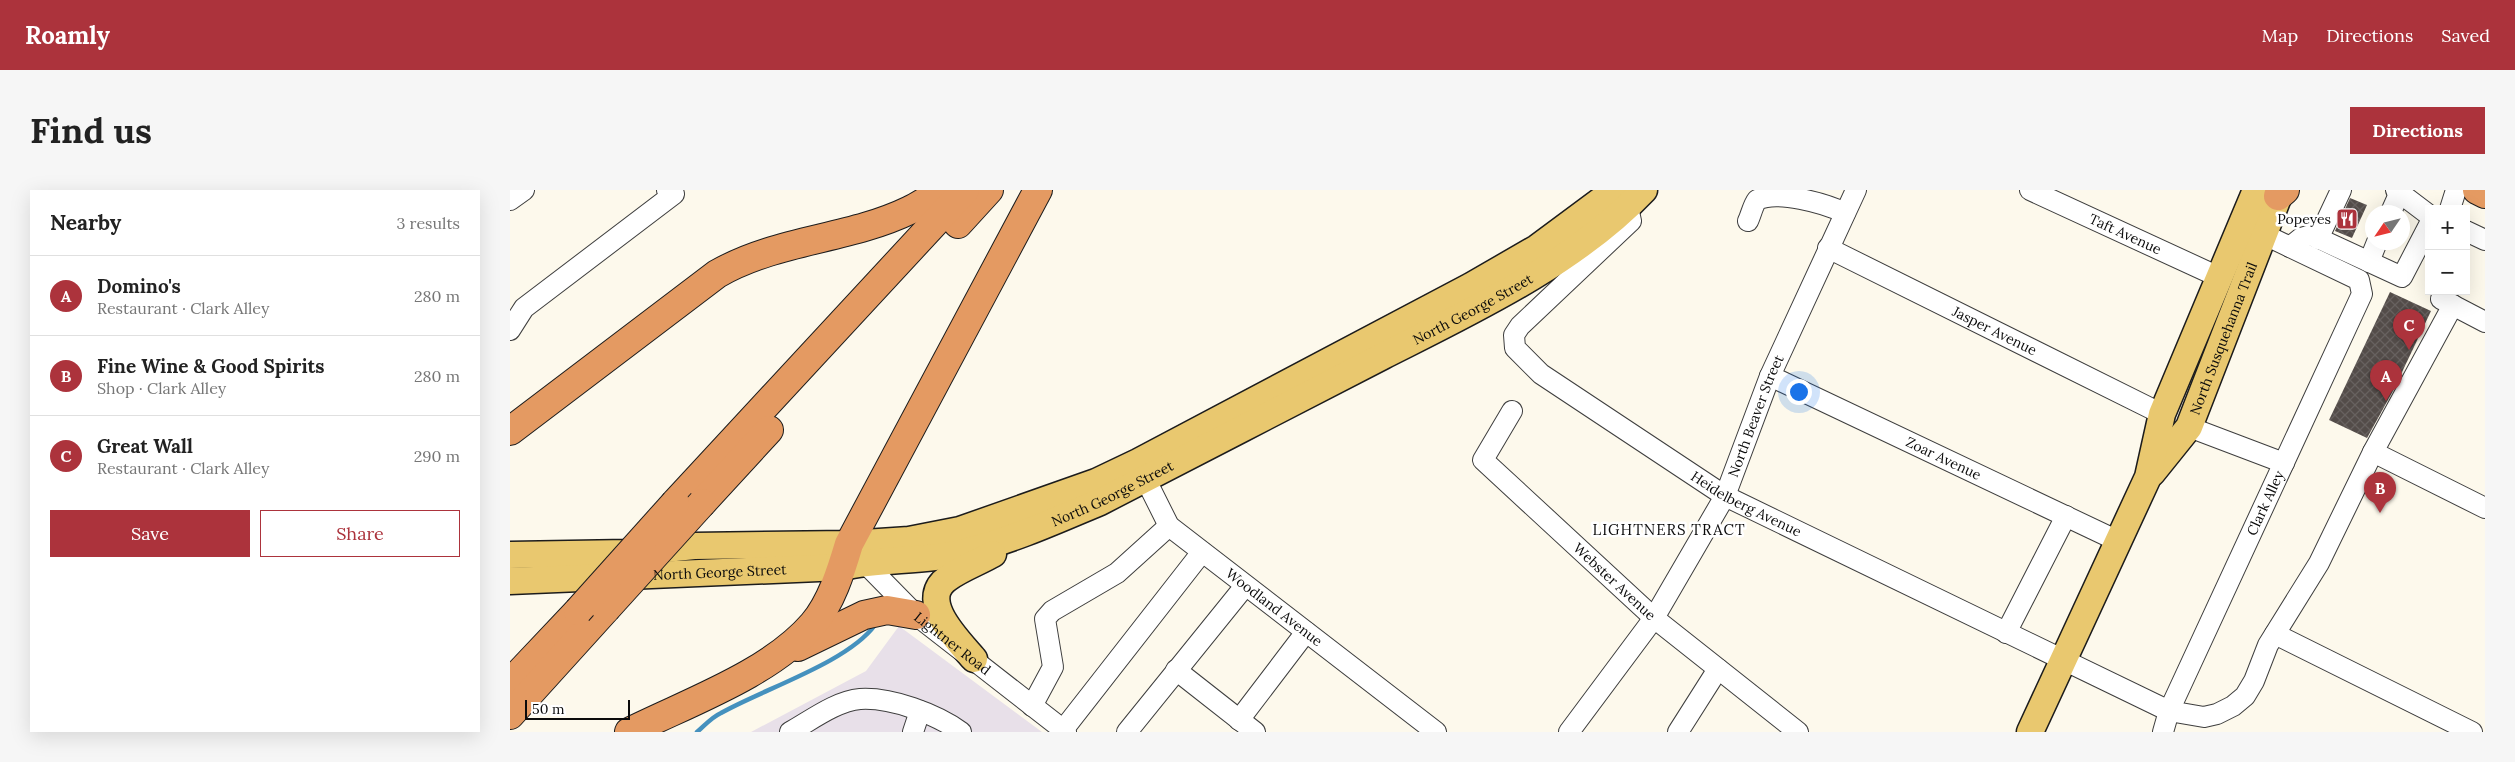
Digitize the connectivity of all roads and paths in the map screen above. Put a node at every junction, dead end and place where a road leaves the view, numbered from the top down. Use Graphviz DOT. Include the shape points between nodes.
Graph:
graph roads {
  1 [pos="524,190"];
  2 [pos="667,190"];
  3 [pos="942,190"];
  4 [pos="965,190"];
  5 [pos="989,190"];
  6 [pos="1038,190"];
  7 [pos="1856,190"];
  8 [pos="2030,190"];
  9 [pos="2341,190"];
  10 [pos="2456,190"];
  11 [pos="2477,190"];
  12 [pos="2398,191"];
  13 [pos="2275,192"];
  14 [pos="2485,194"];
  15 [pos="1629,196"];
  16 [pos="510,200"];
  17 [pos="2393,205"];
  18 [pos="2451,205"];
  19 [pos="2425,212"];
  20 [pos="1845,213"];
  21 [pos="1748,221"];
  22 [pos="2425,233"];
  23 [pos="2265,235"];
  24 [pos="2318,239"];
  25 [pos="2290,247"];
  26 [pos="1828,248"];
  27 [pos="2374,250"];
  28 [pos="2369,262"];
  29 [pos="2221,278"];
  30 [pos="2449,298"];
  31 [pos="2485,322"];
  32 [pos="510,330"];
  33 [pos="1770,376"];
  34 [pos="1512,411"];
  35 [pos="2162,414"];
  36 [pos="2189,427"];
  37 [pos="510,430"];
  38 [pos="2373,452"];
  39 [pos="2284,463"];
  40 [pos="1141,470"];
  41 [pos="2148,477"];
  42 [pos="1726,496"];
  43 [pos="2485,508"];
  44 [pos="2066,516"];
  45 [pos="1043,526"];
  46 [pos="1169,526"];
  47 [pos="2118,541"];
  48 [pos="1202,552"];
  49 [pos="510,554"];
  50 [pos="851,558"];
  51 [pos="510,580"];
  52 [pos="1245,586"];
  53 [pos="916,615"];
  54 [pos="1654,618"];
  55 [pos="1306,632"];
  56 [pos="2006,633"];
  57 [pos="2275,634"];
  58 [pos="781,655"];
  59 [pos="974,659"];
  60 [pos="2063,661"];
  61 [pos="1718,669"];
  62 [pos="1176,670"];
  63 [pos="510,683"];
  64 [pos="1032,706"];
  65 [pos="920,711"];
  66 [pos="2169,711"];
  67 [pos="510,715"];
  68 [pos="1247,726"];
  69 [pos="1064,731"];
  70 [pos="628,732"];
  71 [pos="790,732"];
  72 [pos="913,732"];
  73 [pos="961,732"];
  74 [pos="1127,732"];
  75 [pos="1436,732"];
  76 [pos="1569,732"];
  77 [pos="1678,732"];
  78 [pos="1798,732"];
  79 [pos="2030,732"];
  80 [pos="2164,732"];
  81 [pos="2472,732"];
  1 -- 16 [label="street"];
  2 -- 32 [label="street" via="674,194 524,308"];
  3 -- 37 [label="highway" via="910,210 877,222 740,261 717,274"];
  4 -- 63 [label="highway, bridge"];
  5 -- 67 [label="highway, bridge"];
  6 -- 50 [label="highway"];
  7 -- 20 [label="street, North Beaver Street"];
  8 -- 29 [label="street, Taft Avenue"];
  9 -- 24 [label="street"];
  10 -- 18 [label="street"];
  11 -- 14 [label="highway"];
  12 -- 17 [label="street"];
  12 -- 19 [label="street"];
  13 -- 23 [label="main road, North Susquehanna Trail"];
  13 -- 29 [label="main road, North Susquehanna Trail"];
  15 -- 40 [label="main road, North George Street" via="1550,266 1480,307"];
  15 -- 42 [label="street, Heidelberg Avenue" via="1631,221 1520,326 1514,335 1515,348 1540,374"];
  20 -- 21 [label="street" via="1805,194 1765,192 1756,201"];
  20 -- 26 [label="street, North Beaver Street"];
  22 -- 28 [label="street" via="2402,277"];
  23 -- 25 [label="street"];
  23 -- 36 [label="main road, North Susquehanna Trail"];
  24 -- 25 [label="street" via="2310,235"];
  24 -- 28 [label="street"];
  25 -- 39 [label="street, Clark Alley" via="2359,280 2362,294"];
  26 -- 33 [label="street, North Beaver Street"];
  26 -- 35 [label="street, Jasper Avenue"];
  27 -- 28 [label="street"];
  29 -- 35 [label="main road, North Susquehanna Trail"];
  30 -- 31 [label="street"];
  30 -- 38 [label="street, Heidelberg Avenue"];
  33 -- 42 [label="street, North Beaver Street"];
  33 -- 44 [label="street, Zoar Avenue"];
  34 -- 54 [label="street, Webster Avenue" via="1483,460"];
  35 -- 41 [label="main road, North Susquehanna Trail"];
  36 -- 39 [label="street"];
  36 -- 41 [label="main road, North Susquehanna Trail"];
  38 -- 43 [label="street"];
  38 -- 57 [label="street, Heidelberg Avenue" via="2319,563"];
  39 -- 66 [label="street, Clark Alley"];
  40 -- 45 [label="main road, North George Street" via="1100,502"];
  40 -- 46 [label="street, Woodland Avenue"];
  40 -- 50 [label="main road, North George Street" via="1096,482 960,530 908,540"];
  41 -- 47 [label="main road, North Susquehanna Trail"];
  42 -- 54 [label="street, North Beaver Street"];
  42 -- 56 [label="street, Heidelberg Avenue"];
  44 -- 47 [label="street, Zoar Avenue"];
  44 -- 56 [label="street"];
  45 -- 50 [label="main road, North George Street" via="967,551 912,560"];
  45 -- 59 [label="main road" via="947,578 938,589 936,601 943,621"];
  46 -- 48 [label="street, Woodland Avenue"];
  46 -- 64 [label="street" via="1117,572 1052,611 1045,619 1053,667"];
  47 -- 60 [label="main road, North Susquehanna Trail"];
  48 -- 52 [label="street, Woodland Avenue"];
  48 -- 69 [label="street"];
  49 -- 50 [label="main road, North George Street" via="628,553 694,546"];
  50 -- 51 [label="main road, North George Street"];
  50 -- 53 [label="street, Lightner Road"];
  50 -- 58 [label="highway" via="813,624"];
  52 -- 55 [label="street, Woodland Avenue"];
  52 -- 62 [label="street"];
  53 -- 58 [label="highway" via="886,610 864,615"];
  53 -- 59 [label="street, Lightner Road"];
  54 -- 61 [label="street, Webster Avenue"];
  54 -- 76 [label="street, North Beaver Street"];
  55 -- 68 [label="street"];
  55 -- 75 [label="street, Woodland Avenue"];
  56 -- 60 [label="street, Heidelberg Avenue"];
  57 -- 66 [label="street, Heidelberg Avenue" via="2254,681 2245,696 2233,706 2204,717"];
  57 -- 81 [label="street"];
  58 -- 70 [label="highway"];
  59 -- 64 [label="street, Lightner Road"];
  60 -- 66 [label="street, Heidelberg Avenue"];
  60 -- 79 [label="main road, North Susquehanna Trail"];
  61 -- 77 [label="street"];
  61 -- 78 [label="street, Webster Avenue"];
  62 -- 68 [label="street"];
  62 -- 74 [label="street"];
  64 -- 69 [label="street, Lightner Road"];
  65 -- 71 [label="street" via="888,701 859,699 839,705"];
  65 -- 72 [label="street"];
  65 -- 73 [label="street" via="944,719"];
  66 -- 80 [label="street, Clark Alley"];
}
